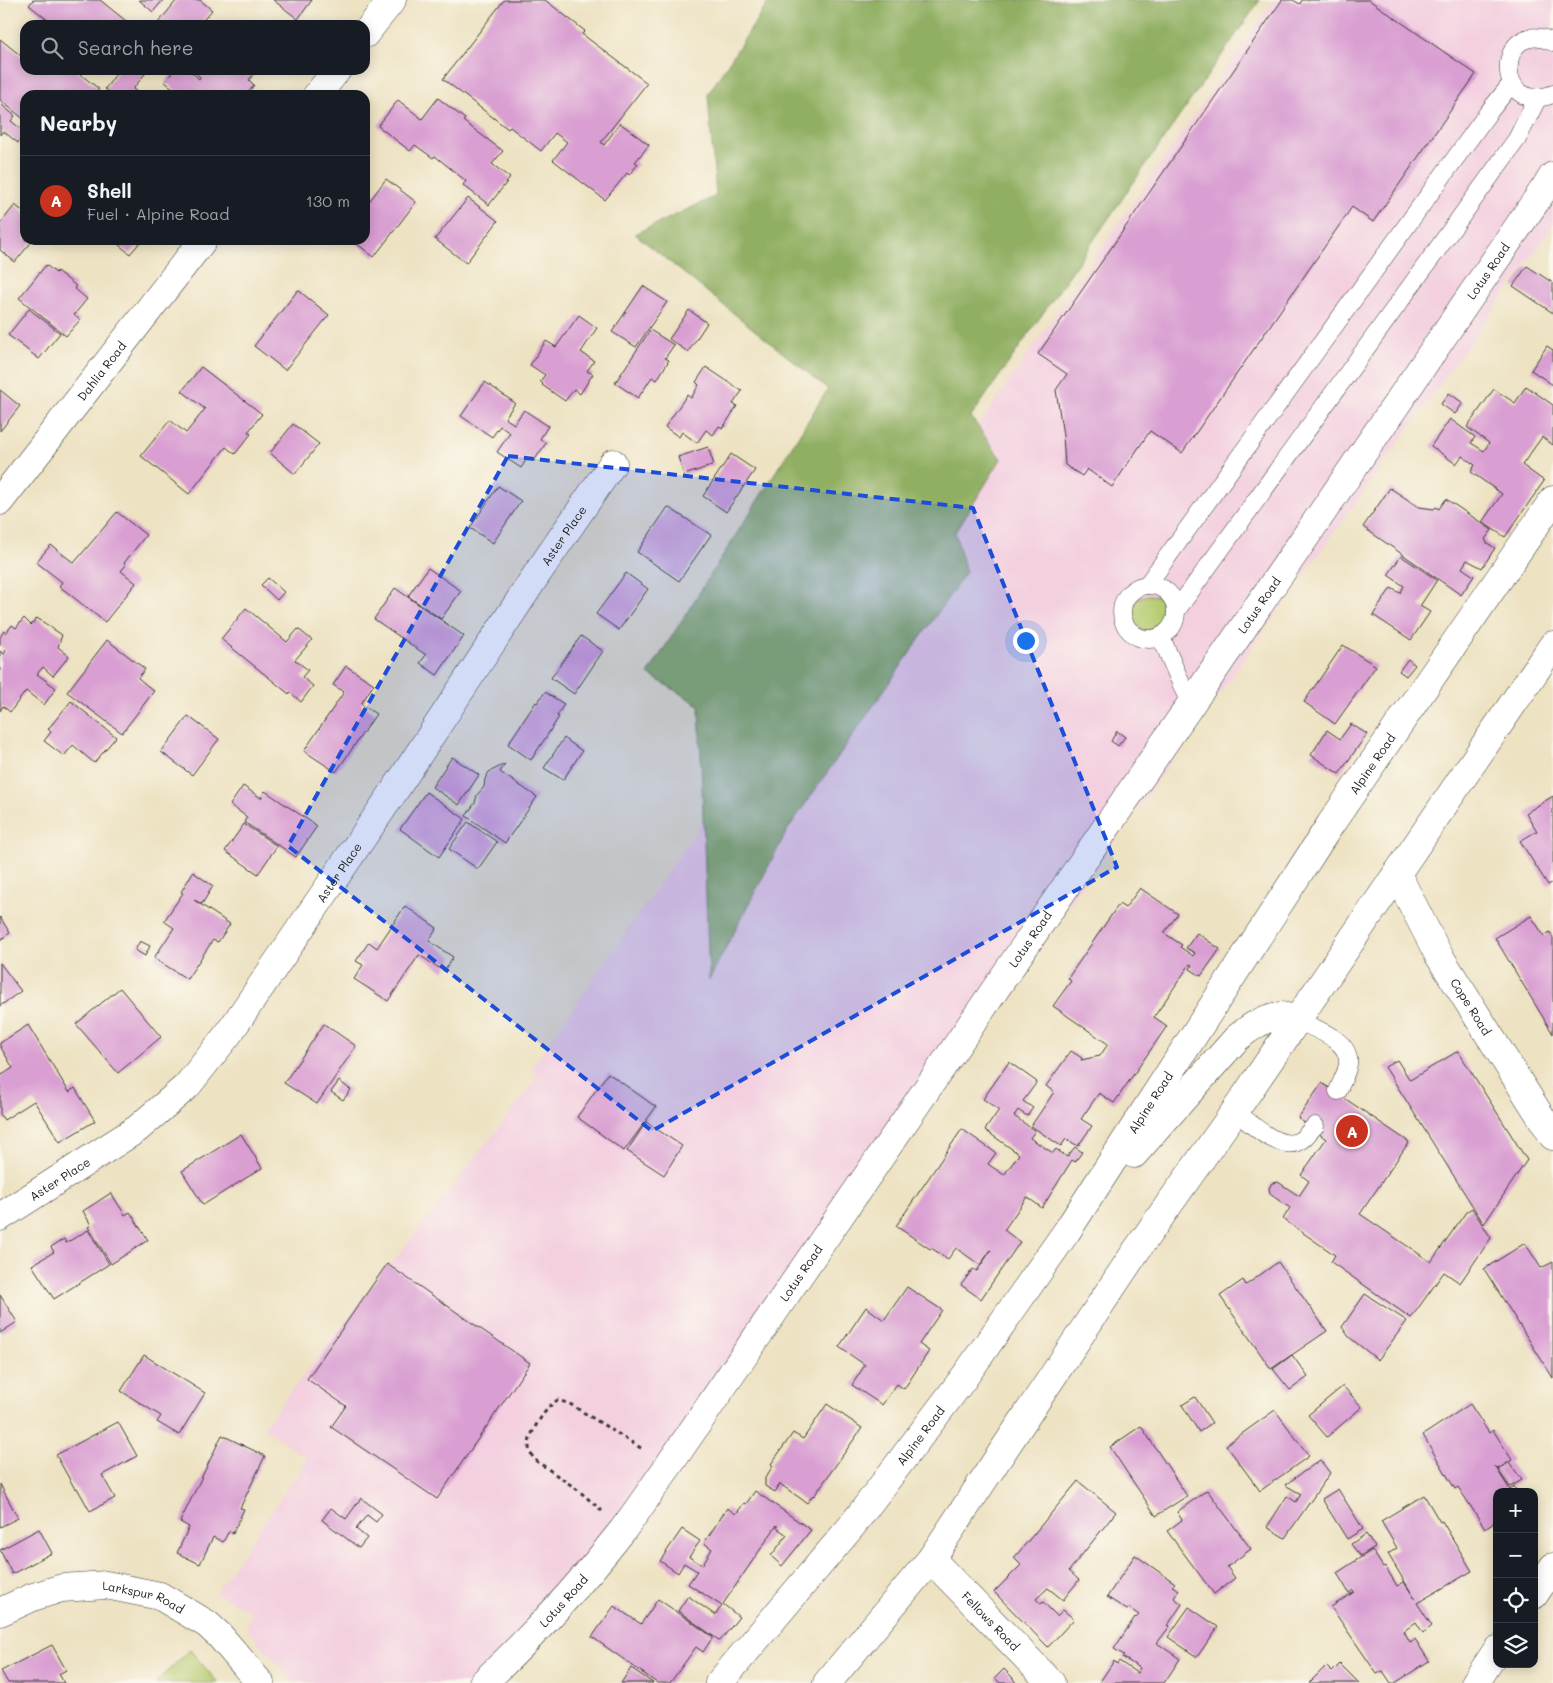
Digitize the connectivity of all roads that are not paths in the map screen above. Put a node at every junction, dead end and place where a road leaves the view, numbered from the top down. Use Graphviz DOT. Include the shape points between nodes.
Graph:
graph roads {
  1 [pos="392,0"];
  2 [pos="370,28"];
  3 [pos="1553,40"];
  4 [pos="333,75"];
  5 [pos="1512,83"];
  6 [pos="321,90"];
  7 [pos="1546,96"];
  8 [pos="1553,176"];
  9 [pos="199,245"];
  10 [pos="613,464"];
  11 [pos="1553,500"];
  12 [pos="0,501"];
  13 [pos="1147,585"];
  14 [pos="1176,611"];
  15 [pos="1161,637"];
  16 [pos="1553,645"];
  17 [pos="1190,704"];
  18 [pos="1397,874"];
  19 [pos="1297,1020"];
  20 [pos="1338,1091"];
  21 [pos="1235,1111"];
  22 [pos="1315,1126"];
  23 [pos="1553,1136"];
  24 [pos="0,1217"];
  25 [pos="1068,1231"];
  26 [pos="931,1558"];
  27 [pos="1553,1567"];
  28 [pos="1538,1589"];
  29 [pos="0,1612"];
  30 [pos="1493,1656"];
  31 [pos="260,1683"];
  32 [pos="483,1683"];
  33 [pos="719,1683"];
  34 [pos="827,1683"];
  35 [pos="1051,1683"];
  36 [pos="1475,1683"];
  1 -- 2 [label="street"];
  3 -- 5 [label="lane" via="1529,39 1516,47 1508,61"];
  4 -- 6 [label="street"];
  5 -- 7 [label="lane" via="1531,97"];
  5 -- 13 [label="lane"];
  7 -- 14 [label="lane"];
  8 -- 17 [label="street, Lotus Road"];
  9 -- 12 [label="street, Dahlia Road"];
  10 -- 24 [label="street, Aster Place" via="252,1000 187,1086 136,1129"];
  11 -- 25 [label="street, Alpine Road" via="1330,826"];
  13 -- 14 [label="lane" via="1158,586 1168,592"];
  13 -- 15 [label="lane" via="1128,594 1122,613 1128,628 1140,638"];
  14 -- 15 [label="lane" via="1170,631"];
  15 -- 17 [label="lane"];
  16 -- 18 [label="street"];
  17 -- 32 [label="street, Lotus Road" via="623,1530 555,1610"];
  18 -- 19 [label="street"];
  18 -- 23 [label="street, Cope Road" via="1438,954"];
  19 -- 20 [label="lane" via="1334,1038 1343,1046 1348,1064"];
  19 -- 21 [label="street"];
  19 -- 25 [label="street" via="1281,1016 1266,1019 1237,1038"];
  21 -- 22 [label="lane" via="1264,1135 1280,1142 1300,1141"];
  21 -- 26 [label="street" via="1136,1251"];
  25 -- 33 [label="street, Alpine Road" via="963,1379 851,1527"];
  26 -- 34 [label="street"];
  26 -- 35 [label="street, Fellows Road"];
  27 -- 28 [label="street"];
  29 -- 31 [label="street, Larkspur Road" via="62,1588 106,1585 160,1596 207,1624"];
  30 -- 36 [label="street"];
}
